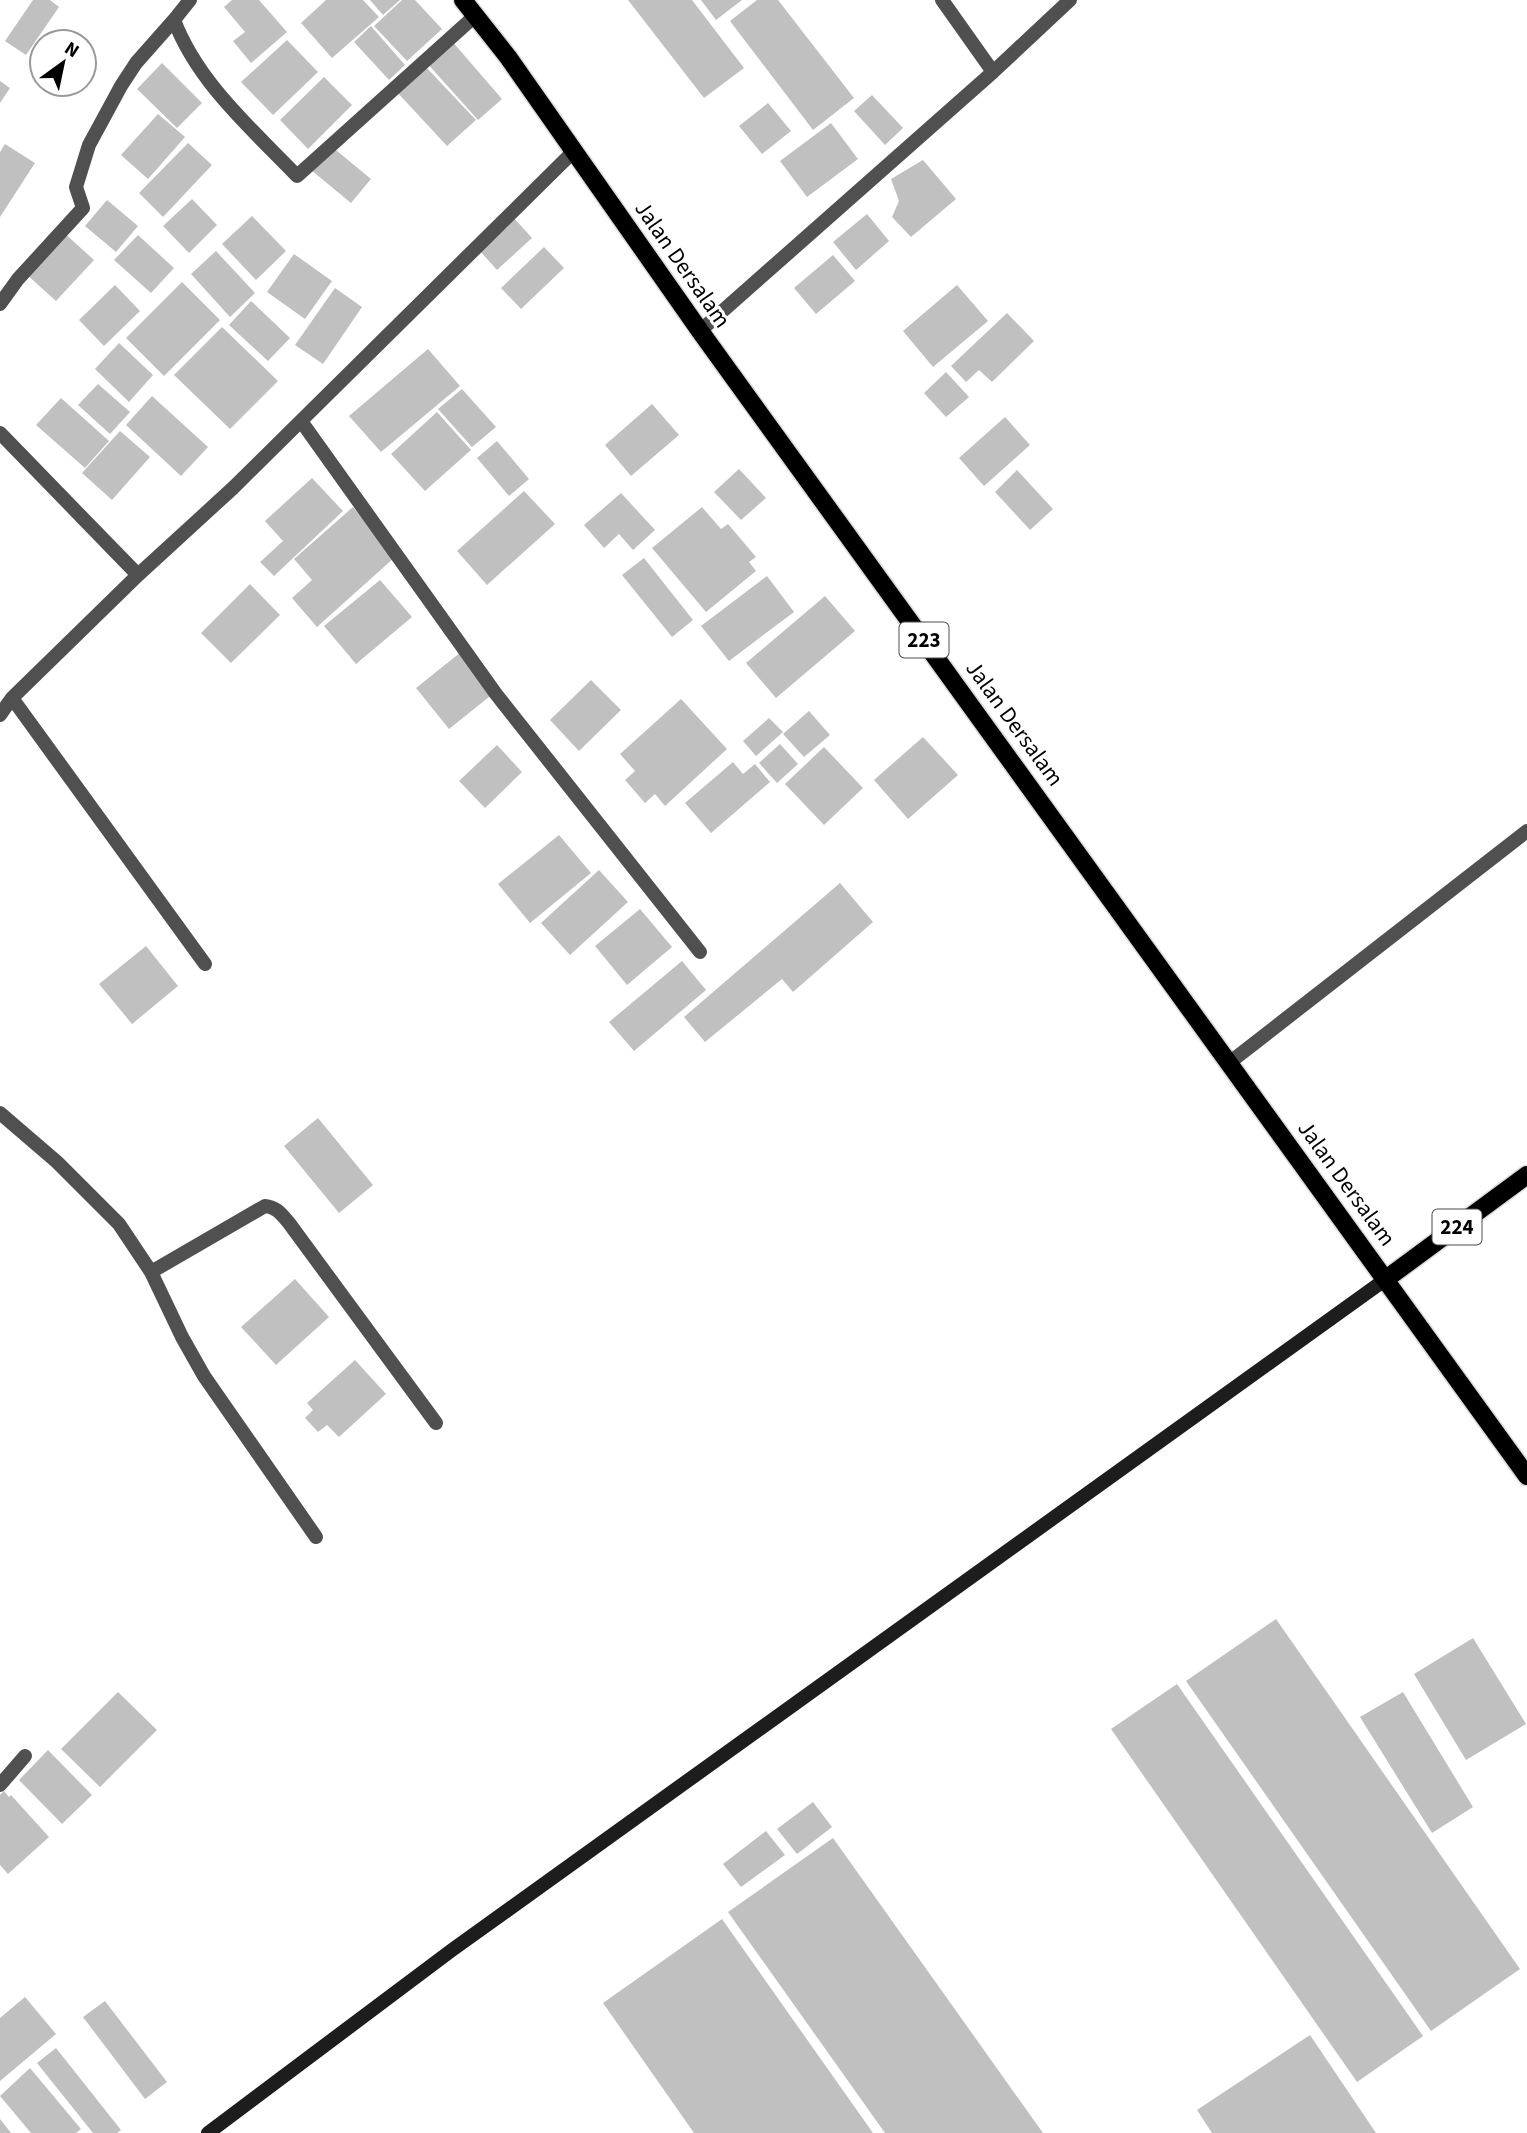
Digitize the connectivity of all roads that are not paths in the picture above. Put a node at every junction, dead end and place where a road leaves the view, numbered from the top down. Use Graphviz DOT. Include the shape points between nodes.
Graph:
graph roads {
  1 [pos="190,0"];
  2 [pos="463,0"];
  3 [pos="943,0"];
  4 [pos="1070,0"];
  5 [pos="476,15"];
  6 [pos="174,20"];
  7 [pos="993,72"];
  8 [pos="574,151"];
  9 [pos="0,304"];
  10 [pos="700,331"];
  11 [pos="301,421"];
  12 [pos="0,433"];
  13 [pos="138,575"];
  14 [pos="12,698"];
  15 [pos="0,715"];
  16 [pos="1527,831"];
  17 [pos="700,952"];
  18 [pos="205,964"];
  19 [pos="1229,1063"];
  20 [pos="0,1113"];
  21 [pos="1527,1175"];
  22 [pos="152,1272"];
  23 [pos="1386,1279"];
  24 [pos="436,1423"];
  25 [pos="1527,1476"];
  26 [pos="316,1537"];
  27 [pos="25,1756"];
  28 [pos="0,1784"];
  29 [pos="208,2133"];
  1 -- 6 [label="street"];
  2 -- 5 [label="main road, Jalan Dersalam / 223"];
  3 -- 7 [label="street"];
  4 -- 7 [label="street"];
  5 -- 6 [label="street" via="297,176 210,84"];
  5 -- 8 [label="main road, Jalan Dersalam / 223"];
  6 -- 9 [label="street" via="136,63 89,145 76,187 83,208"];
  7 -- 10 [label="street"];
  8 -- 10 [label="main road, Jalan Dersalam / 223"];
  8 -- 11 [label="street"];
  10 -- 19 [label="main road, Jalan Dersalam / 223"];
  11 -- 13 [label="street"];
  11 -- 17 [label="street" via="496,694"];
  12 -- 13 [label="street"];
  13 -- 14 [label="street"];
  14 -- 15 [label="street"];
  14 -- 18 [label="street"];
  16 -- 19 [label="street"];
  19 -- 23 [label="main road, Jalan Dersalam / 223"];
  20 -- 22 [label="street" via="100,1204"];
  21 -- 23 [label="main road, 224"];
  22 -- 24 [label="street" via="265,1206 271,1207 289,1223"];
  22 -- 26 [label="street" via="191,1354"];
  23 -- 25 [label="main road, Jalan Dersalam"];
  23 -- 29 [label="main road" via="452,1950"];
  27 -- 28 [label="street"];
}
